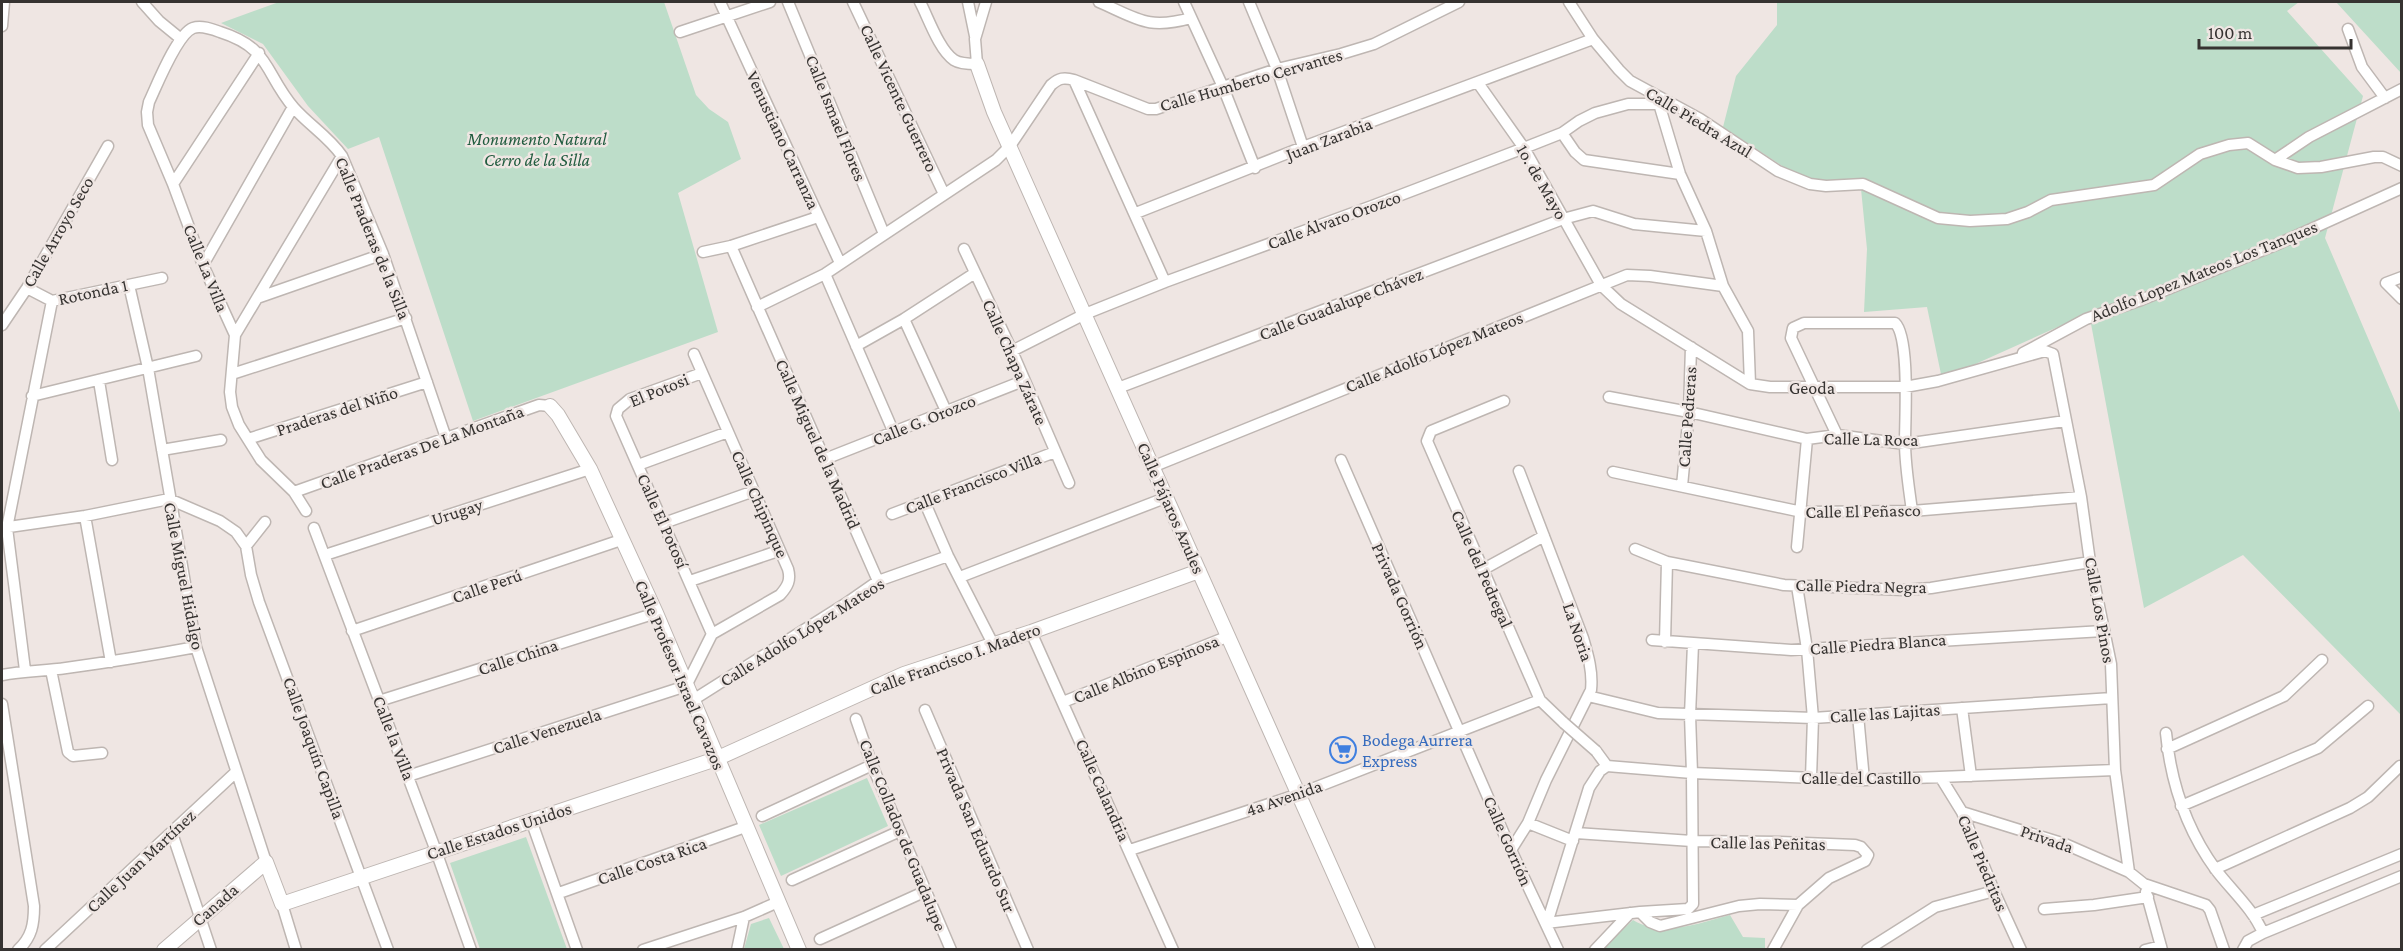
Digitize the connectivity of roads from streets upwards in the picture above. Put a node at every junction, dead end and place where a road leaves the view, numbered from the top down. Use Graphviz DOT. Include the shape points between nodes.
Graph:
graph roads {
  1 [pos="4,2"];
  2 [pos="142,2"];
  3 [pos="720,2"];
  4 [pos="770,2"];
  5 [pos="788,2"];
  6 [pos="853,2"];
  7 [pos="920,2"];
  8 [pos="968,2"];
  9 [pos="986,2"];
  10 [pos="1099,2"];
  11 [pos="1184,2"];
  12 [pos="1250,2"];
  13 [pos="1459,2"];
  14 [pos="1569,2"];
  15 [pos="726,17"];
  16 [pos="1191,18"];
  17 [pos="2,26"];
  18 [pos="2348,29"];
  19 [pos="680,32"];
  20 [pos="181,39"];
  21 [pos="975,39"];
  22 [pos="1593,39"];
  23 [pos="259,52"];
  24 [pos="977,64"];
  25 [pos="1277,69"];
  26 [pos="1074,80"];
  27 [pos="1478,83"];
  28 [pos="1223,87"];
  29 [pos="2402,89"];
  30 [pos="2385,98"];
  31 [pos="1658,99"];
  32 [pos="294,107"];
  33 [pos="1562,133"];
  34 [pos="108,146"];
  35 [pos="1010,146"];
  36 [pos="1303,147"];
  37 [pos="1524,148"];
  38 [pos="342,156"];
  39 [pos="2275,160"];
  40 [pos="2402,166"];
  41 [pos="1255,168"];
  42 [pos="1680,174"];
  43 [pos="173,184"];
  44 [pos="2402,188"];
  45 [pos="944,194"];
  46 [pos="1136,213"];
  47 [pos="818,217"];
  48 [pos="1563,219"];
  49 [pos="1706,231"];
  50 [pos="884,234"];
  51 [pos="731,246"];
  52 [pos="964,249"];
  53 [pos="703,252"];
  54 [pos="383,254"];
  55 [pos="840,263"];
  56 [pos="203,265"];
  57 [pos="975,273"];
  58 [pos="825,274"];
  59 [pos="2402,277"];
  60 [pos="162,278"];
  61 [pos="1165,282"];
  62 [pos="129,285"];
  63 [pos="1601,285"];
  64 [pos="1723,286"];
  65 [pos="27,288"];
  66 [pos="257,298"];
  67 [pos="2402,299"];
  68 [pos="52,301"];
  69 [pos="757,307"];
  70 [pos="1085,314"];
  71 [pos="406,318"];
  72 [pos="904,319"];
  73 [pos="4,321"];
  74 [pos="235,335"];
  75 [pos="856,346"];
  76 [pos="1691,347"];
  77 [pos="1012,351"];
  78 [pos="2049,351"];
  79 [pos="694,354"];
  80 [pos="196,356"];
  81 [pos="2010,360"];
  82 [pos="148,368"];
  83 [pos="702,373"];
  84 [pos="232,374"];
  85 [pos="99,381"];
  86 [pos="1023,381"];
  87 [pos="427,382"];
  88 [pos="1749,384"];
  89 [pos="1905,387"];
  90 [pos="1118,388"];
  91 [pos="1816,388"];
  92 [pos="32,396"];
  93 [pos="1609,397"];
  94 [pos="1504,401"];
  95 [pos="550,406"];
  96 [pos="618,409"];
  97 [pos="946,411"];
  98 [pos="1689,412"];
  99 [pos="2065,420"];
  100 [pos="728,432"];
  101 [pos="894,433"];
  102 [pos="1837,435"];
  103 [pos="446,438"];
  104 [pos="248,439"];
  105 [pos="1807,439"];
  106 [pos="220,440"];
  107 [pos="1905,444"];
  108 [pos="162,450"];
  109 [pos="1055,452"];
  110 [pos="825,459"];
  111 [pos="112,460"];
  112 [pos="1341,460"];
  113 [pos="638,465"];
  114 [pos="1152,467"];
  115 [pos="590,469"];
  116 [pos="1519,471"];
  117 [pos="1613,472"];
  118 [pos="1069,483"];
  119 [pos="1682,486"];
  120 [pos="754,491"];
  121 [pos="294,492"];
  122 [pos="2081,497"];
  123 [pos="1165,498"];
  124 [pos="169,499"];
  125 [pos="925,503"];
  126 [pos="306,511"];
  127 [pos="1912,511"];
  128 [pos="1802,512"];
  129 [pos="892,514"];
  130 [pos="86,516"];
  131 [pos="265,522"];
  132 [pos="664,523"];
  133 [pos="4,528"];
  134 [pos="314,528"];
  135 [pos="1544,536"];
  136 [pos="621,540"];
  137 [pos="246,546"];
  138 [pos="1797,547"];
  139 [pos="1635,549"];
  140 [pos="778,551"];
  141 [pos="325,555"];
  142 [pos="948,556"];
  143 [pos="1667,562"];
  144 [pos="2090,562"];
  145 [pos="1482,570"];
  146 [pos="1199,571"];
  147 [pos="960,577"];
  148 [pos="878,580"];
  149 [pos="690,581"];
  150 [pos="1797,586"];
  151 [pos="656,613"];
  152 [pos="352,631"];
  153 [pos="2103,631"];
  154 [pos="1031,632"];
  155 [pos="712,634"];
  156 [pos="1229,636"];
  157 [pos="1652,640"];
  158 [pos="1665,642"];
  159 [pos="993,644"];
  160 [pos="1693,644"];
  161 [pos="196,647"];
  162 [pos="1807,649"];
  163 [pos="2322,660"];
  164 [pos="111,662"];
  165 [pos="25,670"];
  166 [pos="51,670"];
  167 [pos="2,675"];
  168 [pos="686,686"];
  169 [pos="1588,696"];
  170 [pos="2112,698"];
  171 [pos="693,700"];
  172 [pos="1540,700"];
  173 [pos="380,701"];
  174 [pos="1063,702"];
  175 [pos="2,704"];
  176 [pos="2368,706"];
  177 [pos="1962,708"];
  178 [pos="925,710"];
  179 [pos="1858,715"];
  180 [pos="1690,716"];
  181 [pos="1813,718"];
  182 [pos="856,719"];
  183 [pos="1460,731"];
  184 [pos="2166,733"];
  185 [pos="2167,748"];
  186 [pos="102,753"];
  187 [pos="716,759"];
  188 [pos="872,765"];
  189 [pos="1607,766"];
  190 [pos="2400,766"];
  191 [pos="2115,770"];
  192 [pos="236,772"];
  193 [pos="1692,773"];
  194 [pos="408,776"];
  195 [pos="1971,776"];
  196 [pos="1811,778"];
  197 [pos="1941,778"];
  198 [pos="1864,780"];
  199 [pos="1299,794"];
  200 [pos="2181,806"];
  201 [pos="1962,812"];
  202 [pos="762,816"];
  203 [pos="1984,819"];
  204 [pos="531,820"];
  205 [pos="1528,823"];
  206 [pos="745,827"];
  207 [pos="900,831"];
  208 [pos="1970,831"];
  209 [pos="172,833"];
  210 [pos="1574,837"];
  211 [pos="1692,841"];
  212 [pos="1130,850"];
  213 [pos="1511,850"];
  214 [pos="436,852"];
  215 [pos="2402,854"];
  216 [pos="266,862"];
  217 [pos="2215,869"];
  218 [pos="2129,872"];
  219 [pos="2402,876"];
  220 [pos="362,878"];
  221 [pos="792,880"];
  222 [pos="2144,884"];
  223 [pos="926,891"];
  224 [pos="1994,891"];
  225 [pos="559,893"];
  226 [pos="2148,897"];
  227 [pos="778,902"];
  228 [pos="282,904"];
  229 [pos="1798,905"];
  230 [pos="2044,909"];
  231 [pos="1635,913"];
  232 [pos="2253,915"];
  233 [pos="201,917"];
  234 [pos="744,917"];
  235 [pos="1547,923"];
  236 [pos="2263,933"];
  237 [pos="820,939"];
  238 [pos="2246,945"];
  239 [pos="2162,948"];
  240 [pos="950,949"];
  241 [pos="18,950"];
  242 [pos="45,950"];
  243 [pos="164,950"];
  244 [pos="211,950"];
  245 [pos="296,950"];
  246 [pos="387,950"];
  247 [pos="471,950"];
  248 [pos="577,950"];
  249 [pos="643,950"];
  250 [pos="737,950"];
  251 [pos="799,950"];
  252 [pos="1028,950"];
  253 [pos="1173,950"];
  254 [pos="1368,950"];
  255 [pos="1558,950"];
  256 [pos="1595,950"];
  257 [pos="1773,950"];
  258 [pos="1867,950"];
  259 [pos="2020,950"];
  260 [pos="2145,950"];
  261 [pos="2224,950"];
  1 -- 17 [label="street"];
  2 -- 20 [label="street"];
  3 -- 15 [label="street, Venustiano Carranza"];
  4 -- 15 [label="street"];
  5 -- 50 [label="street, Calle Ismael Flores"];
  6 -- 45 [label="street, Calle Vicente Guerrero"];
  7 -- 24 [label="street" via="951,58"];
  8 -- 21 [label="street"];
  9 -- 21 [label="street"];
  10 -- 16 [label="street" via="1157,25"];
  11 -- 16 [label="street"];
  12 -- 25 [label="street"];
  13 -- 25 [label="street, Calle Humberto Cervantes" via="1374,44"];
  14 -- 22 [label="street, Calle Piedra Azul"];
  15 -- 19 [label="street"];
  15 -- 47 [label="street, Venustiano Carranza"];
  16 -- 28 [label="street"];
  18 -- 30 [label="street" via="2366,75"];
  20 -- 23 [label="street, Calle Praderas de la Silla" via="192,28 201,27 232,36"];
  20 -- 43 [label="street, Calle La Villa" via="147,112 147,125"];
  21 -- 24 [label="street"];
  22 -- 27 [label="street, Juan Zarabia"];
  22 -- 31 [label="street, Calle Piedra Azul" via="1630,81"];
  23 -- 32 [label="street, Calle Praderas de la Silla"];
  23 -- 43 [label="street"];
  24 -- 35 [label="street, Calle Pájaros Azules"];
  25 -- 28 [label="street, Calle Humberto Cervantes"];
  25 -- 36 [label="street"];
  26 -- 28 [label="street, Calle Humberto Cervantes" via="1148,109"];
  26 -- 35 [label="street" via="1065,77 1051,85"];
  26 -- 46 [label="street"];
  27 -- 36 [label="street, Juan Zarabia"];
  27 -- 37 [label="street, 1o. de Mayo"];
  28 -- 41 [label="street"];
  29 -- 30 [label="street"];
  30 -- 39 [label="street"];
  31 -- 33 [label="street, Calle Álvaro Orozco" via="1611,107"];
  31 -- 39 [label="street, Calle Piedra Azul" via="1700,119 1792,178 1826,186 1863,184 1938,218 1970,221 2018,216 2051,200 2154,185 2200,154 2229,145 2248,143"];
  31 -- 42 [label="street"];
  32 -- 38 [label="street, Calle Praderas de la Silla"];
  32 -- 56 [label="street"];
  33 -- 37 [label="street, Calle Álvaro Orozco"];
  33 -- 42 [label="street" via="1584,160"];
  34 -- 65 [label="street, Calle Arroyo Seco"];
  35 -- 45 [label="street" via="996,160"];
  35 -- 70 [label="street, Calle Pájaros Azules"];
  36 -- 41 [label="street, Juan Zarabia"];
  37 -- 48 [label="street, 1o. de Mayo"];
  37 -- 61 [label="street, Calle Álvaro Orozco"];
  38 -- 54 [label="street, Calle Praderas de la Silla"];
  38 -- 66 [label="street"];
  39 -- 40 [label="street" via="2310,169 2383,157"];
  41 -- 46 [label="street, Juan Zarabia"];
  42 -- 49 [label="street"];
  43 -- 56 [label="street, Calle La Villa"];
  44 -- 81 [label="street, Adolfo Lopez Mateos Los Tanques" via="2278,244 2075,324"];
  45 -- 50 [label="street"];
  46 -- 61 [label="street"];
  47 -- 51 [label="street"];
  47 -- 55 [label="street, Venustiano Carranza"];
  48 -- 49 [label="street, Calle Guadalupe Chávez" via="1593,211 1634,224"];
  48 -- 63 [label="street, 1o. de Mayo"];
  48 -- 90 [label="street, Calle Guadalupe Chávez"];
  49 -- 64 [label="street"];
  50 -- 55 [label="street"];
  51 -- 53 [label="street"];
  51 -- 69 [label="street, Calle Miguel de la Madrid"];
  52 -- 57 [label="street, Calle Chapa Zárate"];
  54 -- 66 [label="street"];
  54 -- 71 [label="street, Calle Praderas de la Silla"];
  55 -- 58 [label="street"];
  56 -- 74 [label="street, Calle La Villa"];
  57 -- 72 [label="street"];
  57 -- 77 [label="street, Calle Chapa Zárate"];
  58 -- 69 [label="street"];
  58 -- 75 [label="street"];
  59 -- 67 [label="street" via="2387,282"];
  60 -- 62 [label="street, Rotonda 1"];
  61 -- 70 [label="street, Calle Álvaro Orozco"];
  62 -- 68 [label="street, Rotonda 1"];
  62 -- 82 [label="street, Calle Miguel Hidalgo"];
  63 -- 64 [label="street, Calle Adolfo López Mateos" via="1638,275"];
  63 -- 76 [label="street, Geoda" via="1622,304"];
  63 -- 114 [label="street, Calle Adolfo López Mateos"];
  64 -- 88 [label="street" via="1748,331"];
  65 -- 68 [label="street, Rotonda 1"];
  65 -- 73 [label="street, Calle Arroyo Seco"];
  66 -- 74 [label="street"];
  68 -- 92 [label="street"];
  69 -- 110 [label="street, Calle Miguel de la Madrid"];
  70 -- 77 [label="street, Calle Álvaro Orozco"];
  70 -- 90 [label="street, Calle Pájaros Azules"];
  71 -- 84 [label="street"];
  71 -- 87 [label="street, Calle Praderas de la Silla"];
  72 -- 75 [label="street"];
  72 -- 97 [label="street"];
  74 -- 84 [label="street, Calle La Villa"];
  75 -- 101 [label="street"];
  76 -- 88 [label="street, Geoda"];
  76 -- 98 [label="street, Calle Pedreras"];
  77 -- 86 [label="street, Calle Chapa Zárate"];
  78 -- 81 [label="street, Geoda"];
  78 -- 99 [label="street, Calle Los Pinos" via="2055,358"];
  79 -- 83 [label="street, Calle Chipinque"];
  80 -- 82 [label="street"];
  81 -- 89 [label="street, Geoda"];
  82 -- 85 [label="street"];
  82 -- 108 [label="street, Calle Miguel Hidalgo"];
  83 -- 96 [label="street, El Potosi" via="630,399"];
  83 -- 100 [label="street, Calle Chipinque"];
  84 -- 104 [label="street, Calle La Villa" via="232,407"];
  85 -- 92 [label="street"];
  85 -- 111 [label="street"];
  86 -- 97 [label="street, Calle G. Orozco"];
  86 -- 109 [label="street, Calle Chapa Zárate"];
  87 -- 103 [label="street, Calle Praderas de la Silla"];
  87 -- 104 [label="street, Praderas del Niño"];
  88 -- 91 [label="street, Geoda"];
  89 -- 91 [label="street, Geoda"];
  89 -- 91 [label="street" via="1901,332 1895,322 1804,323 1793,328 1791,338"];
  89 -- 107 [label="street"];
  90 -- 114 [label="street, Calle Pájaros Azules"];
  91 -- 102 [label="street"];
  92 -- 133 [label="street"];
  93 -- 98 [label="street, Calle La Roca"];
  94 -- 145 [label="street, Calle del Pedregal" via="1431,431 1426,437"];
  95 -- 103 [label="street, Calle Praderas De La Montaña" via="539,405"];
  95 -- 115 [label="street, Calle Profesor Israel Cavazos"];
  96 -- 113 [label="street, Calle El Potosí" via="617,421"];
  97 -- 101 [label="street, Calle G. Orozco"];
  98 -- 105 [label="street, Calle La Roca"];
  98 -- 119 [label="street, Calle Pedreras"];
  99 -- 107 [label="street, Calle La Roca"];
  99 -- 122 [label="street, Calle Los Pinos"];
  100 -- 113 [label="street"];
  100 -- 120 [label="street, Calle Chipinque"];
  101 -- 110 [label="street, Calle G. Orozco"];
  102 -- 105 [label="street, Calle La Roca"];
  102 -- 107 [label="street, Calle La Roca"];
  103 -- 121 [label="street, Calle Praderas De La Montaña"];
  104 -- 121 [label="street, Calle La Villa" via="275,476"];
  105 -- 128 [label="street"];
  106 -- 108 [label="street"];
  107 -- 127 [label="street"];
  108 -- 124 [label="street, Calle Miguel Hidalgo"];
  109 -- 118 [label="street, Calle Chapa Zárate"];
  109 -- 125 [label="street, Calle Francisco Villa"];
  110 -- 148 [label="street, Calle Miguel de la Madrid"];
  112 -- 183 [label="street, Privada Gorrión"];
  113 -- 132 [label="street, Calle El Potosí"];
  114 -- 123 [label="street, Calle Pájaros Azules"];
  115 -- 136 [label="street, Calle Profesor Israel Cavazos"];
  115 -- 141 [label="street, Urugay"];
  116 -- 135 [label="street, La Noria"];
  117 -- 119 [label="street, Calle El Peñasco"];
  119 -- 128 [label="street, Calle El Peñasco"];
  120 -- 132 [label="street"];
  120 -- 140 [label="street, Calle Chipinque"];
  121 -- 126 [label="street, Calle La Villa"];
  122 -- 127 [label="street, Calle El Peñasco"];
  122 -- 144 [label="street, Calle Los Pinos"];
  123 -- 146 [label="street, Calle Pájaros Azules"];
  123 -- 147 [label="street"];
  124 -- 130 [label="street"];
  124 -- 137 [label="street" via="220,521 236,532"];
  124 -- 161 [label="street, Calle Miguel Hidalgo"];
  125 -- 129 [label="street, Calle Francisco Villa"];
  125 -- 142 [label="street"];
  127 -- 128 [label="street, Calle El Peñasco"];
  128 -- 138 [label="street"];
  130 -- 133 [label="street"];
  130 -- 164 [label="street"];
  131 -- 137 [label="street"];
  132 -- 149 [label="street, Calle El Potosí"];
  133 -- 165 [label="street"];
  134 -- 141 [label="street, Calle la Villa"];
  135 -- 145 [label="street"];
  135 -- 169 [label="street, La Noria" via="1588,653 1592,682"];
  136 -- 151 [label="street, Calle Profesor Israel Cavazos"];
  136 -- 152 [label="street, Calle Perú"];
  137 -- 220 [label="street, Calle Joaquín Capilla" via="259,602"];
  139 -- 143 [label="street, Calle Piedra Negra"];
  140 -- 149 [label="street"];
  140 -- 155 [label="street, Calle Chipinque" via="790,575 785,589"];
  141 -- 152 [label="street, Calle la Villa"];
  142 -- 147 [label="street"];
  142 -- 148 [label="street, Calle Adolfo López Mateos"];
  143 -- 150 [label="street, Calle Piedra Negra"];
  143 -- 158 [label="street"];
  144 -- 150 [label="street, Calle Piedra Negra" via="1931,588"];
  144 -- 153 [label="street, Calle Los Pinos"];
  145 -- 172 [label="street, Calle del Pedregal"];
  146 -- 154 [label="street, Calle Francisco I. Madero"];
  146 -- 156 [label="street, Calle Pájaros Azules"];
  147 -- 159 [label="street"];
  148 -- 171 [label="street, Calle Adolfo López Mateos"];
  149 -- 155 [label="street, Calle El Potosí"];
  150 -- 162 [label="street"];
  151 -- 168 [label="street, Calle Profesor Israel Cavazos"];
  151 -- 173 [label="street, Calle China"];
  152 -- 173 [label="street, Calle la Villa"];
  153 -- 162 [label="street, Calle Piedra Blanca"];
  153 -- 170 [label="street, Calle Los Pinos" via="2111,664"];
  154 -- 159 [label="street, Calle Francisco I. Madero"];
  154 -- 174 [label="street, Calle Calandria"];
  155 -- 168 [label="street"];
  156 -- 174 [label="street, Calle Albino Espinosa"];
  156 -- 199 [label="street, Calle Pájaros Azules"];
  157 -- 158 [label="street, Calle Piedra Blanca"];
  158 -- 160 [label="street, Calle Piedra Blanca"];
  159 -- 187 [label="street, Calle Francisco I. Madero" via="904,674"];
  160 -- 162 [label="street, Calle Piedra Blanca"];
  160 -- 180 [label="street"];
  161 -- 164 [label="street"];
  161 -- 192 [label="street, Calle Miguel Hidalgo"];
  162 -- 181 [label="street"];
  163 -- 185 [label="street" via="2284,696"];
  164 -- 166 [label="street"];
  165 -- 166 [label="street"];
  165 -- 167 [label="street"];
  166 -- 186 [label="street" via="68,752 73,756"];
  168 -- 171 [label="street, Calle Profesor Israel Cavazos"];
  168 -- 194 [label="street, Calle Venezuela"];
  169 -- 180 [label="street, Calle las Lajitas" via="1658,713"];
  169 -- 205 [label="street, La Noria"];
  170 -- 177 [label="street, Calle las Lajitas"];
  170 -- 191 [label="street, Calle Los Pinos"];
  171 -- 187 [label="street, Calle Profesor Israel Cavazos"];
  172 -- 183 [label="street, 4a Avenida"];
  172 -- 189 [label="street, bridge"];
  173 -- 194 [label="street, Calle la Villa"];
  174 -- 212 [label="street, Calle Calandria"];
  175 -- 241 [label="street" via="34,906 34,926"];
  176 -- 200 [label="street" via="2318,748"];
  177 -- 179 [label="street, Calle las Lajitas"];
  177 -- 195 [label="street"];
  178 -- 252 [label="street, Privada San Eduardo Sur"];
  179 -- 181 [label="street, Calle las Lajitas"];
  179 -- 198 [label="street"];
  180 -- 181 [label="street, Calle las Lajitas"];
  180 -- 193 [label="street"];
  181 -- 196 [label="street"];
  182 -- 188 [label="street, Calle Collados de Guadalupe"];
  183 -- 199 [label="street, 4a Avenida"];
  183 -- 213 [label="street, Calle Gorrión"];
  184 -- 185 [label="street"];
  185 -- 200 [label="street"];
  187 -- 204 [label="street, Calle Estados Unidos"];
  187 -- 206 [label="street, Calle Profesor Israel Cavazos"];
  188 -- 202 [label="street"];
  188 -- 207 [label="street, Calle Collados de Guadalupe"];
  189 -- 193 [label="street, Calle del Castillo"];
  189 -- 210 [label="street" via="1589,788"];
  190 -- 217 [label="street" via="2368,797 2350,808"];
  191 -- 195 [label="street, Calle del Castillo"];
  191 -- 218 [label="street, Calle Los Pinos"];
  192 -- 209 [label="street, Calle Juan Martínez"];
  192 -- 216 [label="street, Calle Miguel Hidalgo"];
  193 -- 196 [label="street, Calle del Castillo"];
  193 -- 211 [label="street"];
  194 -- 214 [label="street, Calle la Villa"];
  195 -- 197 [label="street, Calle del Castillo"];
  196 -- 198 [label="street, Calle del Castillo"];
  197 -- 198 [label="street, Calle del Castillo"];
  197 -- 201 [label="street, Calle Piedritas"];
  199 -- 212 [label="street, 4a Avenida"];
  199 -- 254 [label="street, Calle Pájaros Azules"];
  200 -- 217 [label="street"];
  201 -- 203 [label="street, Privada"];
  201 -- 208 [label="street, Calle Piedritas"];
  203 -- 208 [label="street"];
  203 -- 218 [label="street, Privada" via="2065,844"];
  204 -- 214 [label="street, Calle Estados Unidos"];
  204 -- 225 [label="street"];
  205 -- 210 [label="street, Calle las Peñitas"];
  205 -- 213 [label="street"];
  206 -- 225 [label="street, Calle Costa Rica"];
  206 -- 227 [label="street, Calle Profesor Israel Cavazos"];
  207 -- 221 [label="street"];
  207 -- 223 [label="street, Calle Collados de Guadalupe"];
  208 -- 224 [label="street, Calle Piedritas"];
  209 -- 233 [label="street"];
  209 -- 242 [label="street, Calle Juan Martínez"];
  210 -- 211 [label="street, Calle las Peñitas"];
  210 -- 235 [label="street"];
  211 -- 229 [label="street, Calle las Peñitas" via="1855,845 1866,851 1865,861 1829,878"];
  211 -- 231 [label="street" via="1692,907"];
  212 -- 253 [label="street, Calle Calandria"];
  213 -- 235 [label="street, Calle Gorrión"];
  214 -- 220 [label="street, Calle Estados Unidos"];
  214 -- 247 [label="street, Calle la Villa"];
  215 -- 232 [label="street"];
  216 -- 228 [label="street"];
  216 -- 233 [label="street, Canada"];
  217 -- 232 [label="street"];
  218 -- 222 [label="street, Privada"];
  219 -- 236 [label="street"];
  220 -- 228 [label="street, Calle Estados Unidos"];
  220 -- 246 [label="street, Calle Joaquín Capilla"];
  222 -- 226 [label="street"];
  222 -- 261 [label="street" via="2202,903 2210,910"];
  223 -- 237 [label="street"];
  223 -- 240 [label="street, Calle Collados de Guadalupe"];
  224 -- 258 [label="street" via="1935,907"];
  224 -- 259 [label="street, Calle Piedritas"];
  225 -- 248 [label="street"];
  226 -- 230 [label="street"];
  226 -- 239 [label="street"];
  227 -- 234 [label="street"];
  227 -- 251 [label="street, Calle Profesor Israel Cavazos"];
  228 -- 245 [label="street"];
  229 -- 231 [label="street" via="1738,906 1660,926"];
  229 -- 257 [label="street"];
  231 -- 235 [label="street"];
  231 -- 256 [label="street"];
  232 -- 236 [label="street"];
  233 -- 243 [label="street, Canada"];
  233 -- 244 [label="street"];
  234 -- 249 [label="street"];
  234 -- 250 [label="street"];
  235 -- 255 [label="street, Calle Gorrión"];
  236 -- 238 [label="street"];
  239 -- 260 [label="street"];
}
